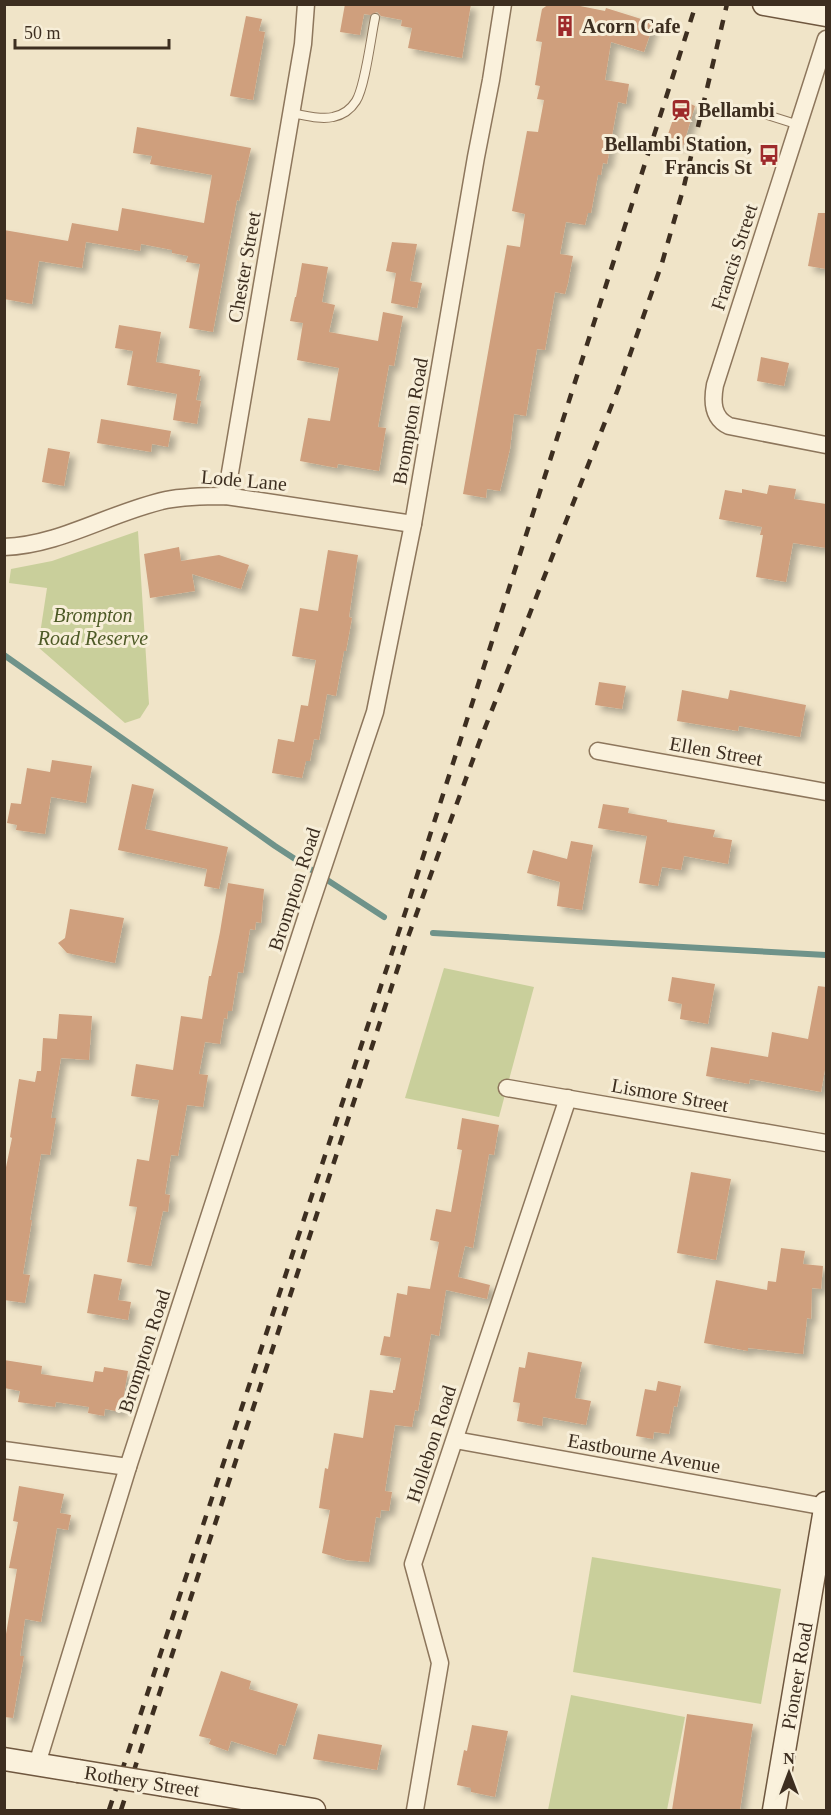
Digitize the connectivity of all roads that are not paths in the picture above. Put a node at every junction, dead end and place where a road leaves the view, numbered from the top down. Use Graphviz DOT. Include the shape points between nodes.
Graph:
graph roads {
  1 [pos="306,4"];
  2 [pos="316,4"];
  3 [pos="503,4"];
  4 [pos="764,4"];
  5 [pos="826,15"];
  6 [pos="375,18"];
  7 [pos="826,39"];
  8 [pos="303,44"];
  9 [pos="291,113"];
  10 [pos="761,113"];
  11 [pos="799,125"];
  12 [pos="826,445"];
  13 [pos="226,496"];
  14 [pos="413,524"];
  15 [pos="4,547"];
  16 [pos="598,751"];
  17 [pos="826,792"];
  18 [pos="507,1088"];
  19 [pos="568,1098"];
  20 [pos="826,1143"];
  21 [pos="454,1440"];
  22 [pos="4,1450"];
  23 [pos="128,1467"];
  24 [pos="826,1505"];
  25 [pos="4,1759"];
  26 [pos="37,1764"];
  27 [pos="302,1809"];
  28 [pos="416,1810"];
  29 [pos="774,1810"];
  1 -- 8 [label="street"];
  2 -- 8 [label="street"];
  3 -- 14 [label="street, Brompton Road"];
  4 -- 5 [label="main road"];
  6 -- 9 [label="lane" via="354,105 328,118"];
  7 -- 11 [label="street, Francis Street"];
  8 -- 9 [label="street, Chester Street"];
  9 -- 13 [label="street, Chester Street"];
  10 -- 11 [label="lane"];
  11 -- 12 [label="street, Francis Street" via="715,385 713,402 722,423 736,429"];
  13 -- 14 [label="street, Lode Lane"];
  13 -- 15 [label="street, Lode Lane" via="195,495 165,500 52,539"];
  14 -- 23 [label="street, Brompton Road" via="375,712"];
  16 -- 17 [label="street, Ellen Street"];
  18 -- 19 [label="street, Lismore Street"];
  19 -- 20 [label="street, Lismore Street"];
  19 -- 21 [label="street, Hollebon Road"];
  21 -- 24 [label="street, Eastbourne Avenue"];
  21 -- 28 [label="street, Hollebon Road" via="413,1564 440,1663"];
  22 -- 23 [label="street"];
  23 -- 26 [label="street, Brompton Road"];
  24 -- 29 [label="main road, Pioneer Road"];
  25 -- 26 [label="main road, Rothery Street"];
  26 -- 27 [label="main road, Rothery Street, bridge"];
}
